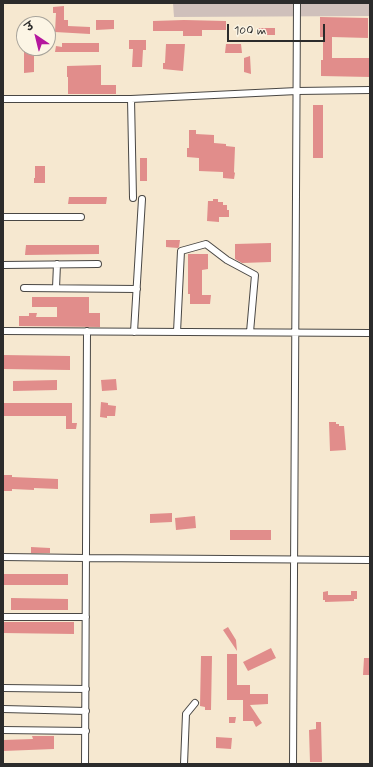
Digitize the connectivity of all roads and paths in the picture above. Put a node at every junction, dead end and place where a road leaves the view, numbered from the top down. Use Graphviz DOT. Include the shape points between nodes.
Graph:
graph roads {
  1 [pos="297,3"];
  2 [pos="370,90"];
  3 [pos="297,91"];
  4 [pos="3,99"];
  5 [pos="131,99"];
  6 [pos="133,198"];
  7 [pos="142,199"];
  8 [pos="3,218"];
  9 [pos="81,218"];
  10 [pos="3,264"];
  11 [pos="56,264"];
  12 [pos="98,264"];
  13 [pos="24,288"];
  14 [pos="56,288"];
  15 [pos="137,289"];
  16 [pos="3,331"];
  17 [pos="87,332"];
  18 [pos="134,332"];
  19 [pos="176,332"];
  20 [pos="250,332"];
  21 [pos="294,332"];
  22 [pos="370,333"];
  23 [pos="3,556"];
  24 [pos="86,558"];
  25 [pos="293,560"];
  26 [pos="370,560"];
  27 [pos="3,617"];
  28 [pos="86,617"];
  29 [pos="3,688"];
  30 [pos="86,688"];
  31 [pos="195,703"];
  32 [pos="3,709"];
  33 [pos="86,711"];
  34 [pos="3,730"];
  35 [pos="86,731"];
  36 [pos="86,764"];
  37 [pos="184,764"];
  38 [pos="292,764"];
  1 -- 3 [label="street"];
  2 -- 3 [label="street"];
  3 -- 5 [label="street"];
  3 -- 21 [label="street"];
  4 -- 5 [label="street"];
  5 -- 6 [label="street"];
  7 -- 15 [label="street"];
  8 -- 9 [label="street"];
  10 -- 11 [label="street"];
  11 -- 12 [label="street"];
  11 -- 14 [label="street"];
  13 -- 14 [label="street"];
  14 -- 15 [label="street"];
  15 -- 18 [label="street"];
  16 -- 17 [label="street"];
  17 -- 18 [label="street"];
  17 -- 24 [label="street"];
  18 -- 19 [label="street"];
  19 -- 20 [label="street"];
  19 -- 20 [label="street" via="182,251 206,244 227,260 255,275"];
  20 -- 21 [label="street"];
  21 -- 22 [label="street"];
  21 -- 25 [label="street"];
  23 -- 24 [label="street"];
  24 -- 25 [label="street"];
  24 -- 28 [label="street"];
  25 -- 26 [label="street"];
  25 -- 38 [label="street"];
  27 -- 28 [label="street"];
  28 -- 30 [label="street"];
  29 -- 30 [label="street"];
  30 -- 33 [label="street"];
  31 -- 37 [label="street" via="186,714"];
  32 -- 33 [label="street"];
  33 -- 35 [label="street"];
  34 -- 35 [label="street"];
  35 -- 36 [label="street"];
}
